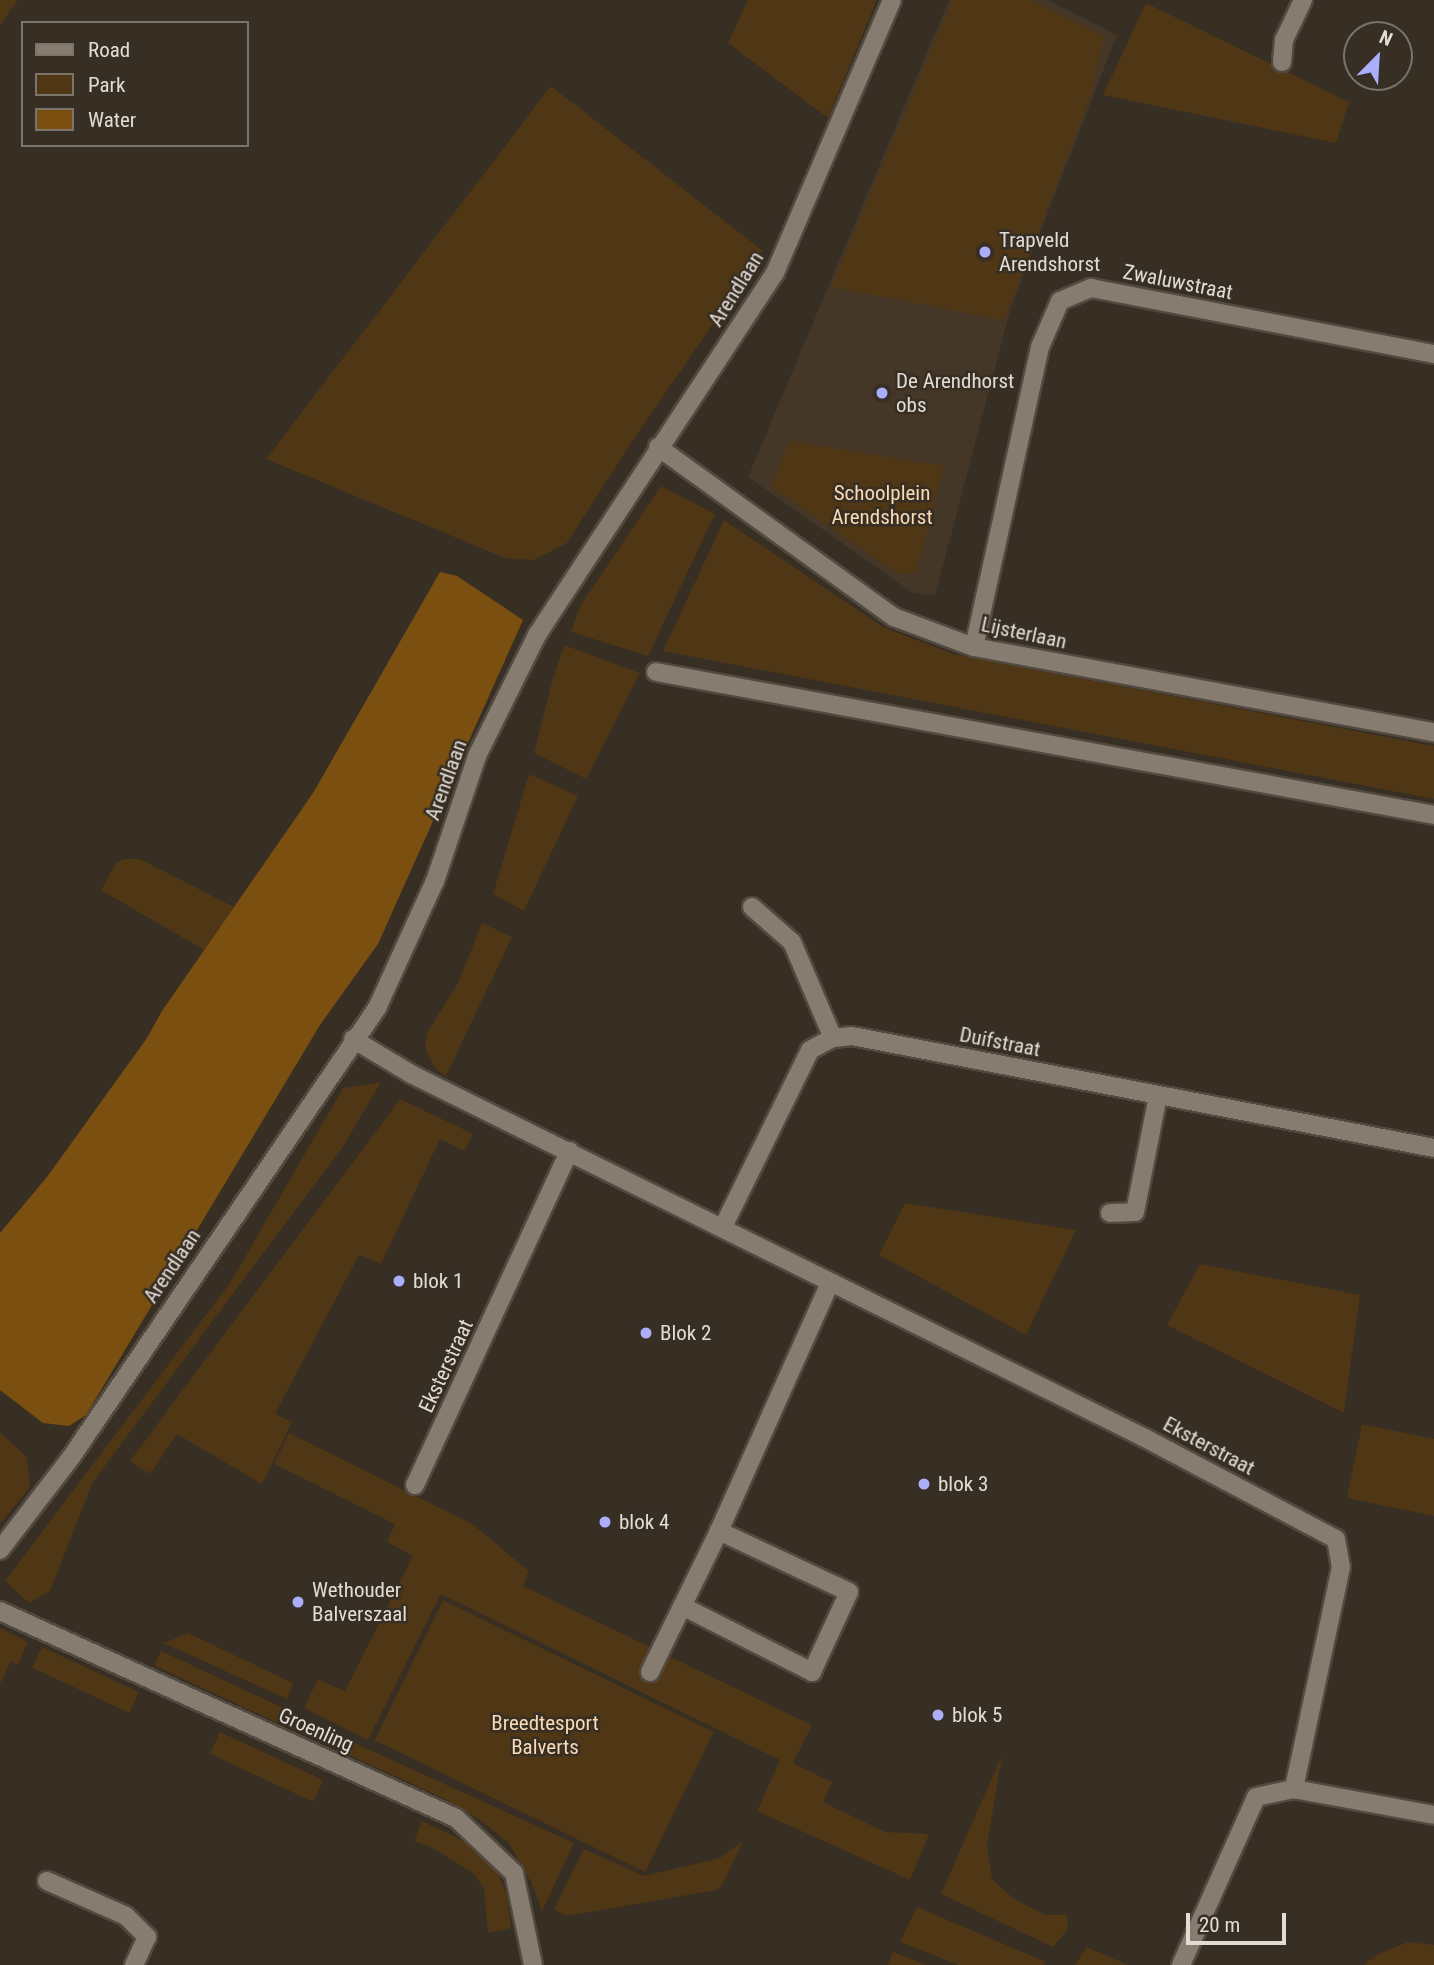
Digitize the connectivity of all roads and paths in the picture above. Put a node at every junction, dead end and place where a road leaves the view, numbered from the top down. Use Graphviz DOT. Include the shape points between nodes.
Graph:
graph roads {
  1 [pos="892,0"];
  2 [pos="1303,0"];
  3 [pos="1282,62"];
  4 [pos="1434,354"];
  5 [pos="658,447"];
  6 [pos="974,647"];
  7 [pos="656,672"];
  8 [pos="1434,732"];
  9 [pos="1434,815"];
  10 [pos="751,908"];
  11 [pos="833,1038"];
  12 [pos="353,1039"];
  13 [pos="1158,1096"];
  14 [pos="1434,1147"];
  15 [pos="569,1151"];
  16 [pos="1110,1213"];
  17 [pos="723,1227"];
  18 [pos="830,1283"];
  19 [pos="415,1485"];
  20 [pos="719,1531"];
  21 [pos="0,1550"];
  22 [pos="681,1606"];
  23 [pos="0,1611"];
  24 [pos="650,1672"];
  25 [pos="1294,1789"];
  26 [pos="1434,1815"];
  27 [pos="47,1881"];
  28 [pos="134,1965"];
  29 [pos="533,1965"];
  30 [pos="1181,1965"];
  1 -- 5 [label="street, Arendlaan" via="775,273"];
  2 -- 3 [label="street" via="1284,40"];
  4 -- 6 [label="street, Zwaluwstraat" via="1091,288 1060,301 1040,347"];
  5 -- 6 [label="street, Lijsterlaan" via="894,617"];
  5 -- 12 [label="street, Arendlaan" via="537,635 477,756 435,881 383,995"];
  6 -- 8 [label="street, Lijsterlaan"];
  7 -- 9 [label="street"];
  10 -- 11 [label="street" via="792,942"];
  11 -- 13 [label="street, Duifstraat" via="852,1036"];
  11 -- 17 [label="street" via="810,1050"];
  12 -- 15 [label="street, Eksterstraat" via="411,1074"];
  12 -- 21 [label="street, Arendlaan" via="72,1456"];
  13 -- 14 [label="street, Duifstraat"];
  13 -- 16 [label="street" via="1135,1212"];
  15 -- 17 [label="street, Eksterstraat"];
  15 -- 19 [label="street, Eksterstraat"];
  17 -- 18 [label="street, Eksterstraat"];
  18 -- 20 [label="street"];
  18 -- 25 [label="street, Eksterstraat" via="1143,1437 1336,1539 1341,1567"];
  20 -- 22 [label="street"];
  20 -- 22 [label="street" via="849,1592 812,1672"];
  22 -- 24 [label="street"];
  23 -- 29 [label="street, Groenling" via="456,1818 514,1873"];
  25 -- 26 [label="street"];
  25 -- 30 [label="street" via="1256,1797"];
  27 -- 28 [label="street" via="126,1916 147,1937"];
}
